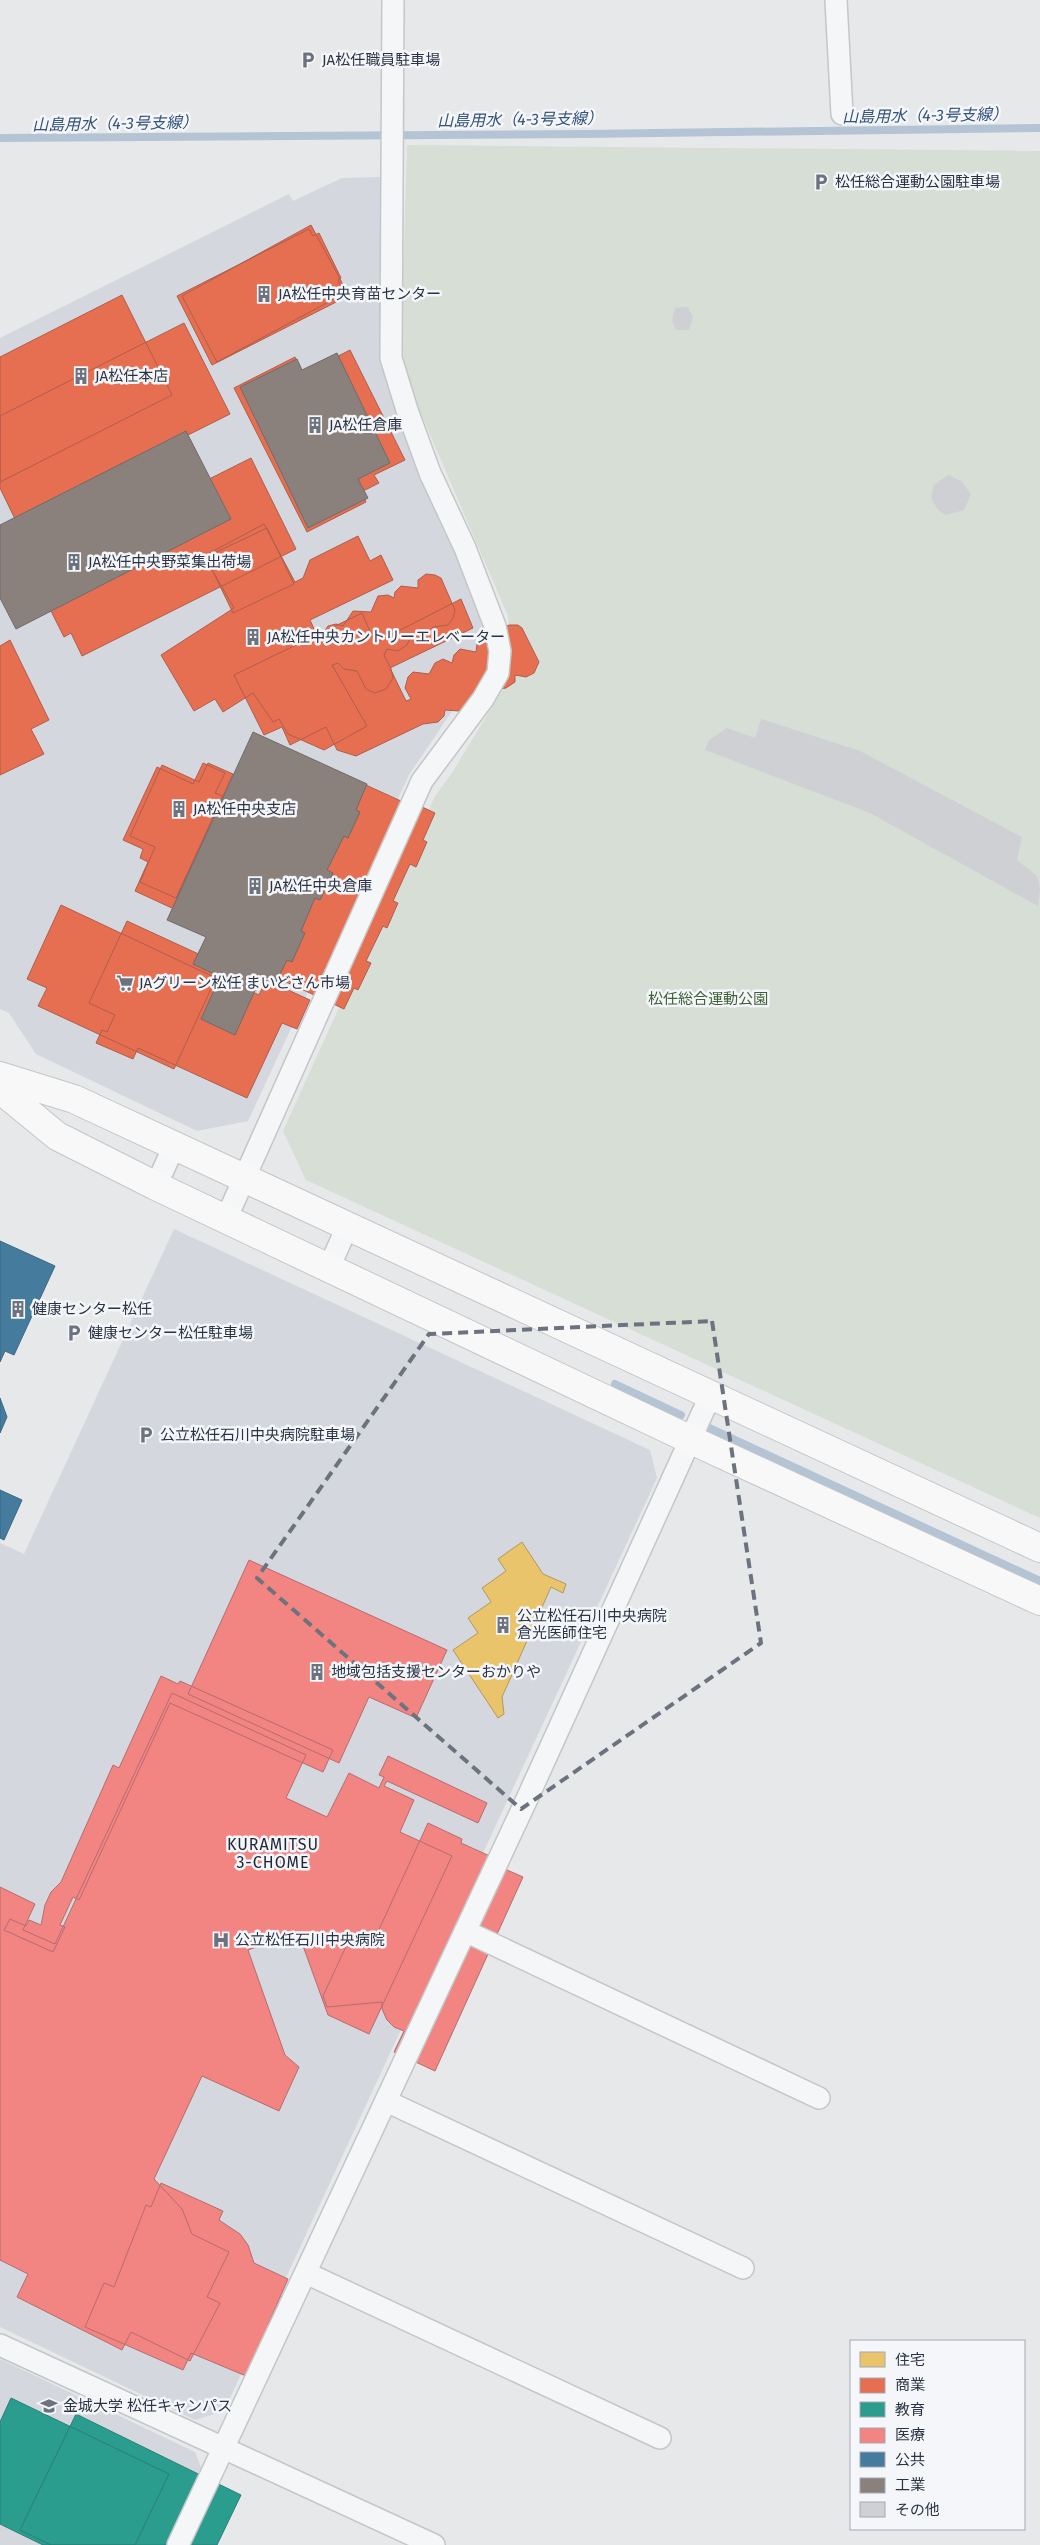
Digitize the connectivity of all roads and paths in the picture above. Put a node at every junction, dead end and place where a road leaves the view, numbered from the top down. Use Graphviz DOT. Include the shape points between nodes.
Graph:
graph roads {
  1 [pos="393,0"];
  2 [pos="836,0"];
  3 [pos="842,114"];
  4 [pos="0,1076"];
  5 [pos="0,1089"];
  6 [pos="174,1146"];
  7 [pos="245,1177"];
  8 [pos="156,1186"];
  9 [pos="226,1219"];
  10 [pos="347,1226"];
  11 [pos="328,1270"];
  12 [pos="711,1394"];
  13 [pos="689,1439"];
  14 [pos="1040,1548"];
  15 [pos="1040,1601"];
  16 [pos="465,1931"];
  17 [pos="819,2098"];
  18 [pos="386,2101"];
  19 [pos="743,2268"];
  20 [pos="306,2273"];
  21 [pos="0,2345"];
  22 [pos="660,2438"];
  23 [pos="223,2450"];
  24 [pos="178,2545"];
  25 [pos="434,2545"];
  1 -- 7 [label="street" via="391,358 430,473 465,548 495,626 500,651 498,673 484,699 422,781"];
  2 -- 3 [label="street"];
  4 -- 6 [label="street" via="74,1099"];
  5 -- 8 [label="street" via="57,1136"];
  6 -- 7 [label="street"];
  6 -- 8 [label="street"];
  7 -- 9 [label="street"];
  7 -- 10 [label="street"];
  8 -- 9 [label="street"];
  9 -- 11 [label="street"];
  10 -- 11 [label="street"];
  10 -- 12 [label="street"];
  11 -- 13 [label="street"];
  12 -- 13 [label="street"];
  12 -- 14 [label="street"];
  13 -- 15 [label="street"];
  13 -- 16 [label="street"];
  16 -- 17 [label="street"];
  16 -- 18 [label="street"];
  18 -- 19 [label="street"];
  18 -- 20 [label="street"];
  20 -- 22 [label="street"];
  20 -- 23 [label="street"];
  21 -- 23 [label="street"];
  23 -- 24 [label="street"];
  23 -- 25 [label="street"];
}
